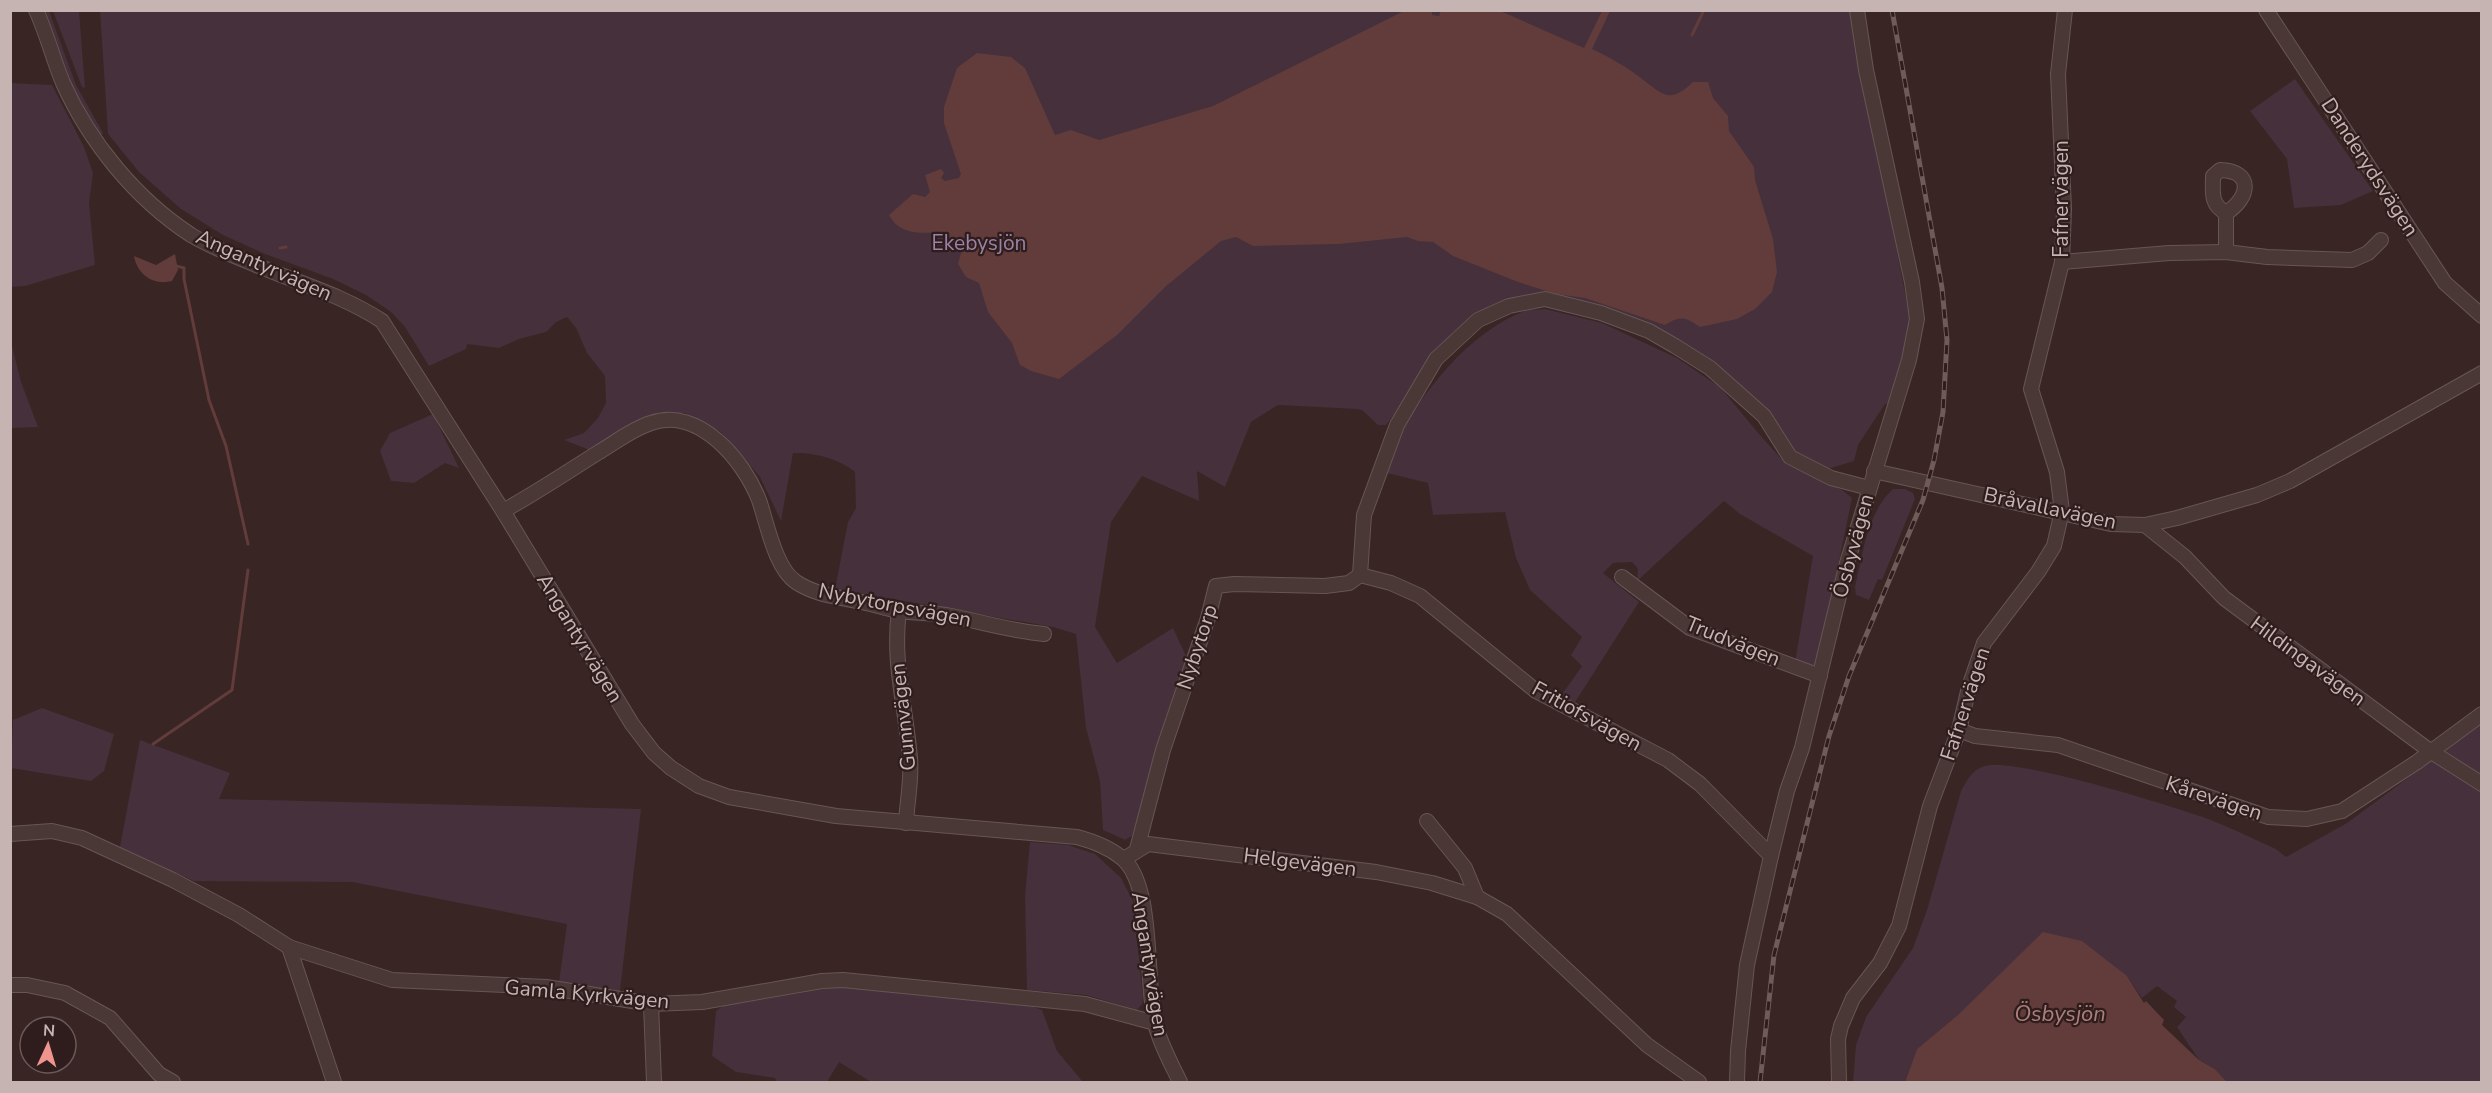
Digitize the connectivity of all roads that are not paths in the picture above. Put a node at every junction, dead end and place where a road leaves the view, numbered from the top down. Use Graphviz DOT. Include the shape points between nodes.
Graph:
graph roads {
  1 [pos="36,10"];
  2 [pos="1857,10"];
  3 [pos="2065,10"];
  4 [pos="2266,10"];
  5 [pos="2226,213"];
  6 [pos="2381,240"];
  7 [pos="2226,252"];
  8 [pos="2062,262"];
  9 [pos="2481,316"];
  10 [pos="2481,373"];
  11 [pos="1874,471"];
  12 [pos="1869,488"];
  13 [pos="503,511"];
  14 [pos="2062,511"];
  15 [pos="2145,525"];
  16 [pos="1360,575"];
  17 [pos="1622,577"];
  18 [pos="900,611"];
  19 [pos="1044,634"];
  20 [pos="1820,676"];
  21 [pos="2481,714"];
  22 [pos="1959,730"];
  23 [pos="2430,751"];
  24 [pos="2481,784"];
  25 [pos="1427,821"];
  26 [pos="906,823"];
  27 [pos="10,834"];
  28 [pos="1137,849"];
  29 [pos="1771,856"];
  30 [pos="1124,860"];
  31 [pos="1477,897"];
  32 [pos="289,947"];
  33 [pos="10,985"];
  34 [pos="651,1004"];
  35 [pos="1155,1023"];
  36 [pos="1685,1074"];
  37 [pos="173,1083"];
  38 [pos="334,1083"];
  39 [pos="654,1083"];
  40 [pos="1180,1083"];
  41 [pos="1673,1083"];
  42 [pos="1699,1083"];
  43 [pos="1737,1083"];
  44 [pos="1839,1083"];
  1 -- 13 [label="street, Angantyrvägen" via="74,105 130,183 192,235 255,265 313,286 382,321"];
  2 -- 11 [label="street, Ösbyvägen" via="1917,319 1909,360"];
  3 -- 8 [label="street, Fafnervägen" via="2058,74 2064,209"];
  4 -- 9 [label="street, Danderydsvägen" via="2445,283"];
  5 -- 7 [label="street"];
  6 -- 7 [label="street" via="2368,254 2352,260"];
  7 -- 8 [label="street"];
  8 -- 14 [label="street, Fafnervägen" via="2031,389 2057,472"];
  10 -- 15 [label="street, Bråvallavägen" via="2290,481 2257,495"];
  11 -- 12 [label="street, Ösbyvägen"];
  11 -- 14 [label="street, Bråvallavägen"];
  12 -- 16 [label="street" via="1831,478 1790,457 1764,416 1710,368 1675,346 1649,331 1601,313 1545,299 1509,306 1478,320 1436,359 1397,426 1364,514"];
  12 -- 20 [label="street, Ösbyvägen"];
  13 -- 18 [label="street, Nybytorpsvägen" via="629,433 652,422 679,420 715,440 747,474 778,557 795,582 822,594"];
  13 -- 26 [label="street, Angantyrvägen" via="632,724 671,768 699,786 729,797 836,816"];
  14 -- 15 [label="street, Bråvallavägen" via="2111,524"];
  14 -- 22 [label="street, Fafnervägen" via="2054,546 1984,643"];
  15 -- 23 [label="street, Hildingavägen" via="2224,598"];
  16 -- 28 [label="street, Nybytorp" via="1349,583 1324,586 1216,586 1163,750"];
  16 -- 29 [label="street, Fritiofsvägen" via="1420,596 1536,691 1668,760 1700,784"];
  17 -- 20 [label="street, Trudvägen" via="1690,628"];
  18 -- 19 [label="street, Nybytorpsvägen"];
  18 -- 26 [label="street, Gunnvägen" via="897,662 910,762"];
  20 -- 29 [label="street, Ösbyvägen"];
  21 -- 23 [label="street, Kårevägen"];
  22 -- 23 [label="street, Kårevägen" via="1975,736 2058,745 2268,817 2307,819 2342,811"];
  22 -- 44 [label="street, Fafnervägen" via="1930,806 1899,926 1880,963 1853,998 1841,1026"];
  23 -- 24 [label="street, Hildingavägen"];
  25 -- 31 [label="street" via="1465,868"];
  26 -- 30 [label="street, Angantyrvägen" via="1077,837"];
  27 -- 32 [label="street, Gamla Kyrkvägen" via="52,831 82,838 173,880"];
  28 -- 30 [label="street"];
  28 -- 31 [label="street, Helgevägen" via="1148,844 1376,872"];
  29 -- 43 [label="street, Ösbyvägen" via="1747,965"];
  30 -- 35 [label="street, Angantyrvägen" via="1137,882 1144,906"];
  31 -- 36 [label="street, Helgevägen" via="1507,914 1647,1045"];
  32 -- 34 [label="street, Gamla Kyrkvägen" via="392,980 546,987"];
  32 -- 38 [label="street"];
  33 -- 37 [label="street" via="27,984 65,993 110,1018 159,1074"];
  34 -- 35 [label="street, Gamla Kyrkvägen" via="702,1002 843,980 1084,1004"];
  34 -- 39 [label="street"];
  35 -- 40 [label="street, Angantyrvägen"];
  36 -- 41 [label="street"];
  36 -- 42 [label="street, Helgevägen"];
}
